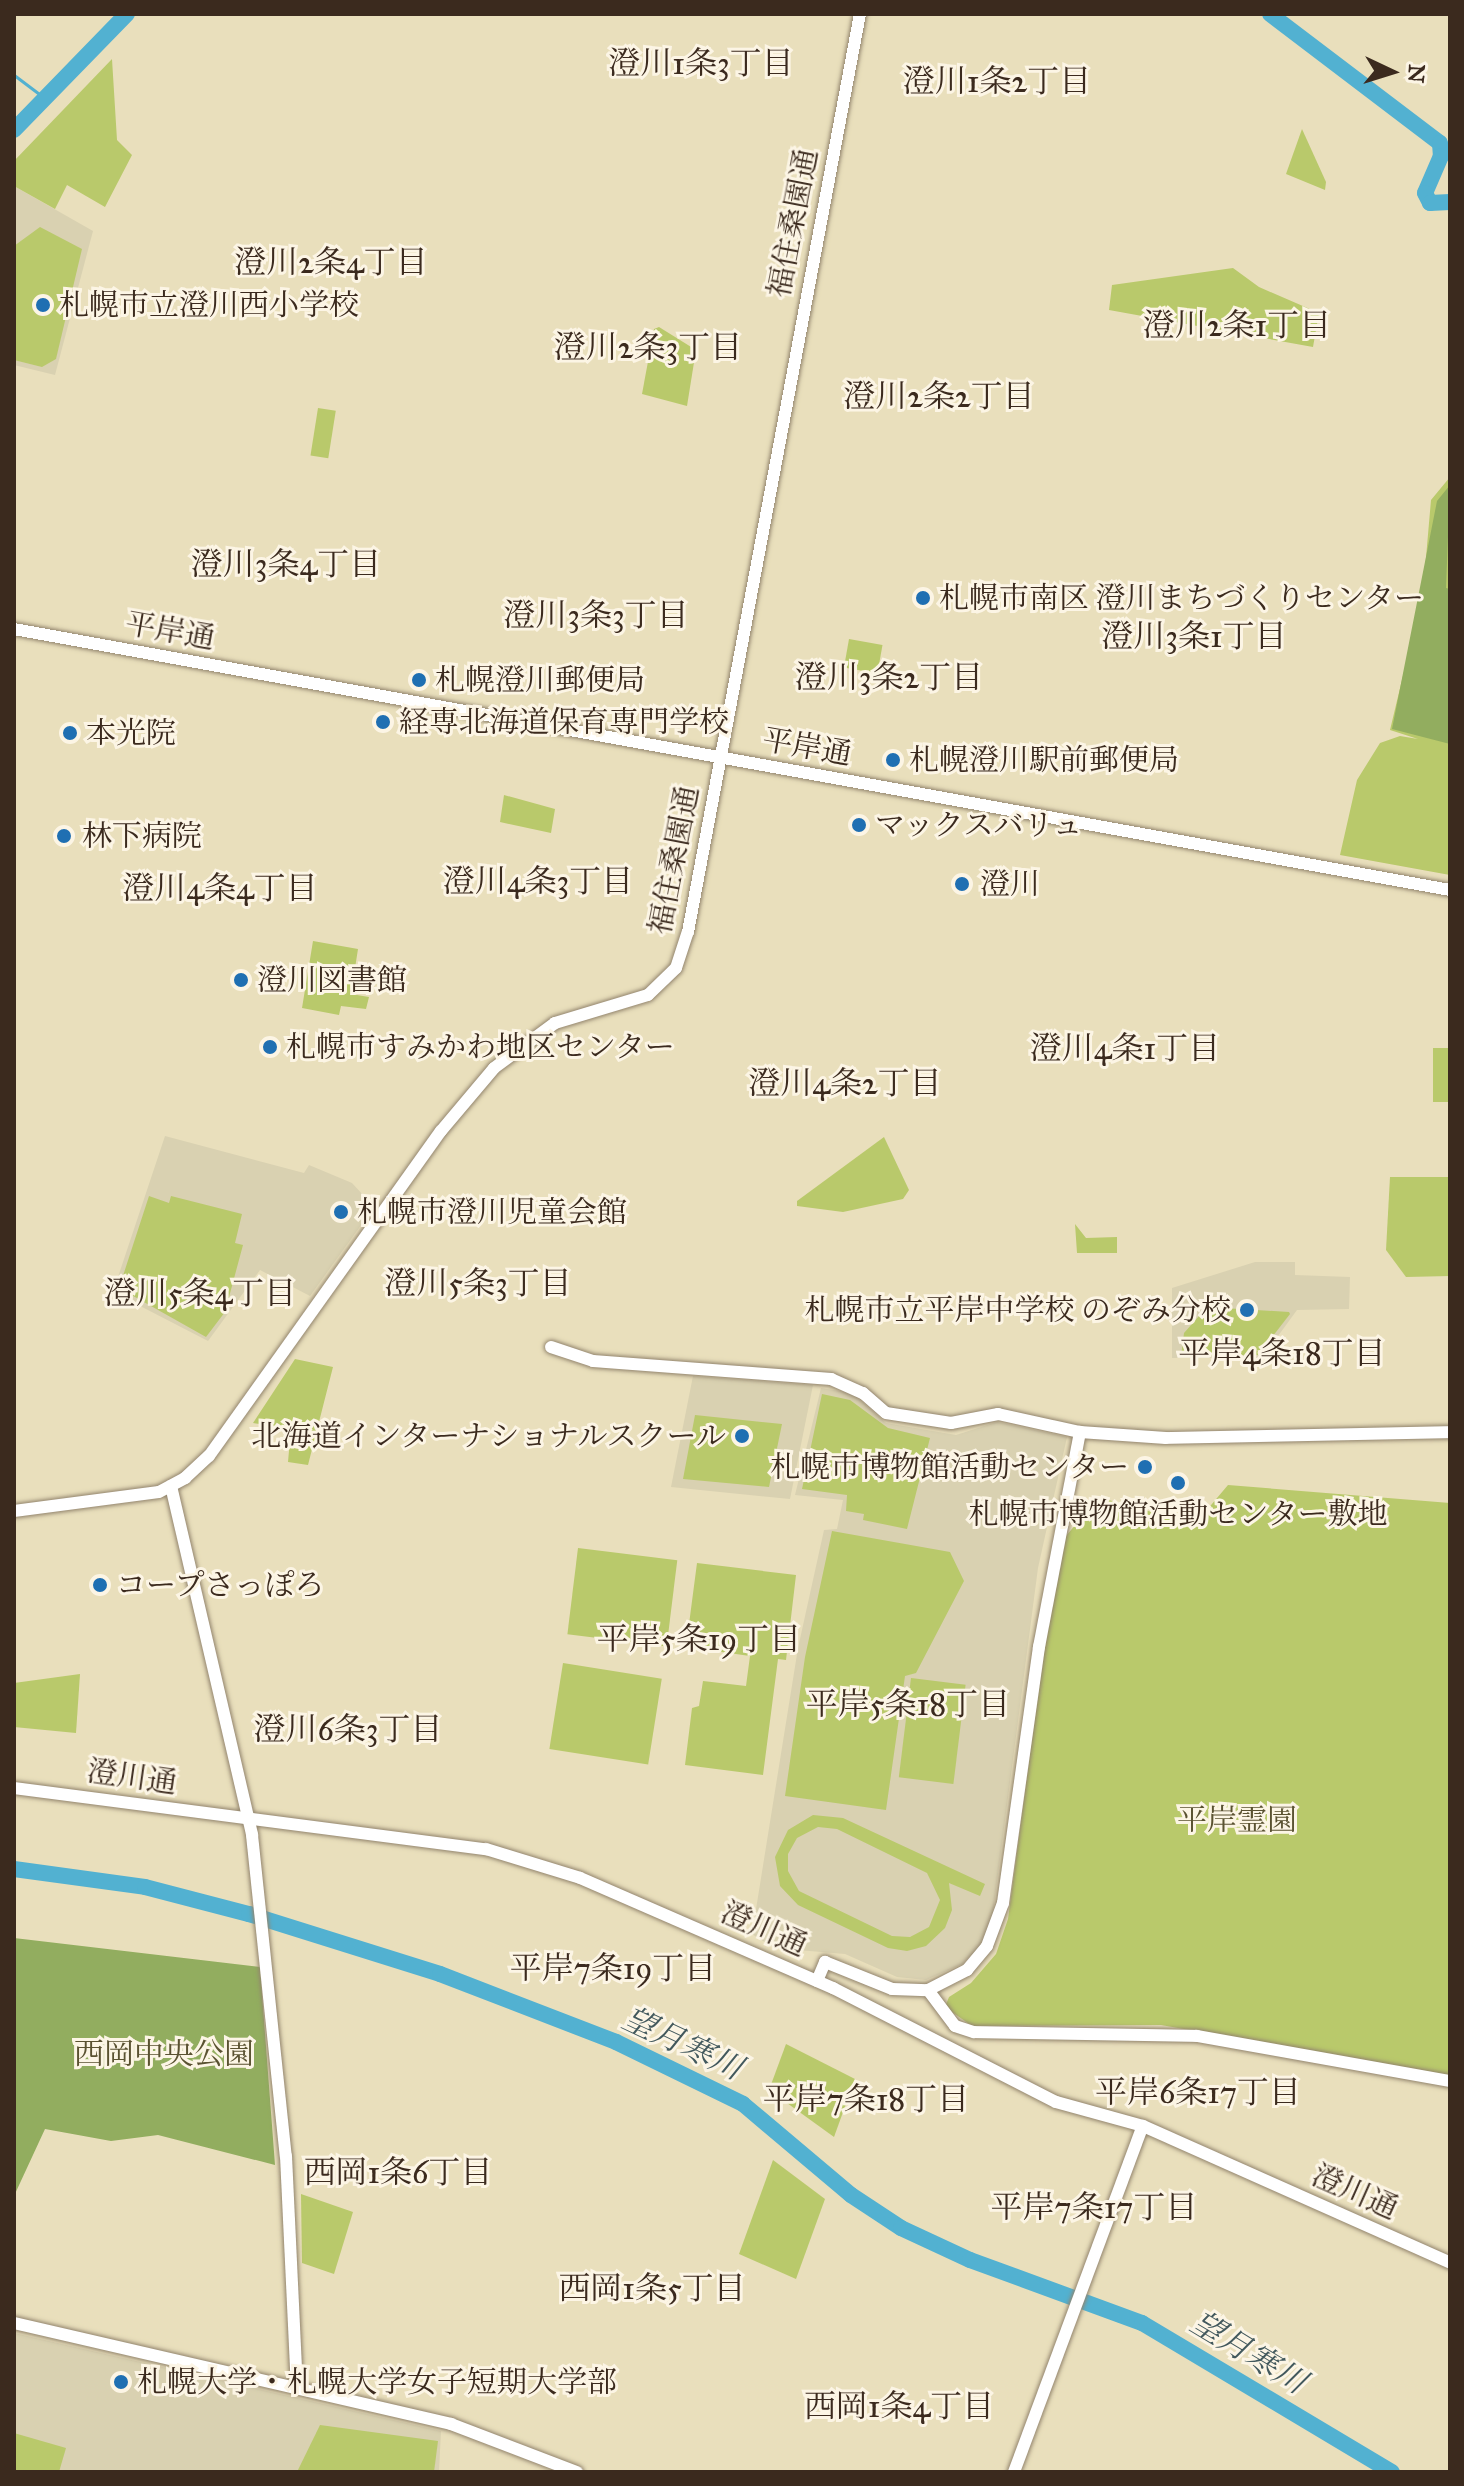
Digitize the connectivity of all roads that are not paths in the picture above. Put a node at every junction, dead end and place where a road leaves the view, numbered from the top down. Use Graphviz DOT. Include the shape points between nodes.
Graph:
graph roads {
  1 [pos="860,14"];
  2 [pos="14,629"];
  3 [pos="720,757"];
  4 [pos="1450,890"];
  5 [pos="551,1347"];
  6 [pos="1080,1432"];
  7 [pos="1450,1432"];
  8 [pos="171,1486"];
  9 [pos="14,1511"];
  10 [pos="14,1788"];
  11 [pos="249,1819"];
  12 [pos="817,1981"];
  13 [pos="928,1990"];
  14 [pos="1450,2081"];
  15 [pos="1143,2126"];
  16 [pos="1450,2263"];
  17 [pos="14,2323"];
  18 [pos="297,2389"];
  19 [pos="577,2472"];
  20 [pos="1014,2472"];
  1 -- 3 [label="street, 福住桑園通"];
  2 -- 3 [label="street, 平岸通"];
  3 -- 4 [label="street, 平岸通"];
  3 -- 8 [label="street, 福住桑園通" via="688,932 676,968 648,995 555,1023 494,1068 441,1131 209,1456"];
  5 -- 6 [label="street" via="593,1361 831,1379 863,1393 886,1413 916,1420 951,1423 998,1414"];
  6 -- 7 [label="street" via="1166,1438"];
  6 -- 13 [label="street" via="1039,1647 1003,1903 977,1960"];
  8 -- 9 [label="street, 福住桑園通"];
  8 -- 11 [label="street"];
  10 -- 11 [label="street, 澄川通"];
  11 -- 12 [label="street, 澄川通" via="486,1849 592,1883"];
  11 -- 18 [label="street" via="286,2156"];
  12 -- 13 [label="street" via="825,1962 892,1989"];
  12 -- 15 [label="street, 澄川通" via="1013,2083 1056,2102"];
  13 -- 14 [label="street" via="955,2026 974,2032 1197,2036"];
  15 -- 16 [label="street, 澄川通"];
  15 -- 20 [label="street"];
  17 -- 18 [label="street"];
  18 -- 19 [label="street" via="451,2424"];
}
